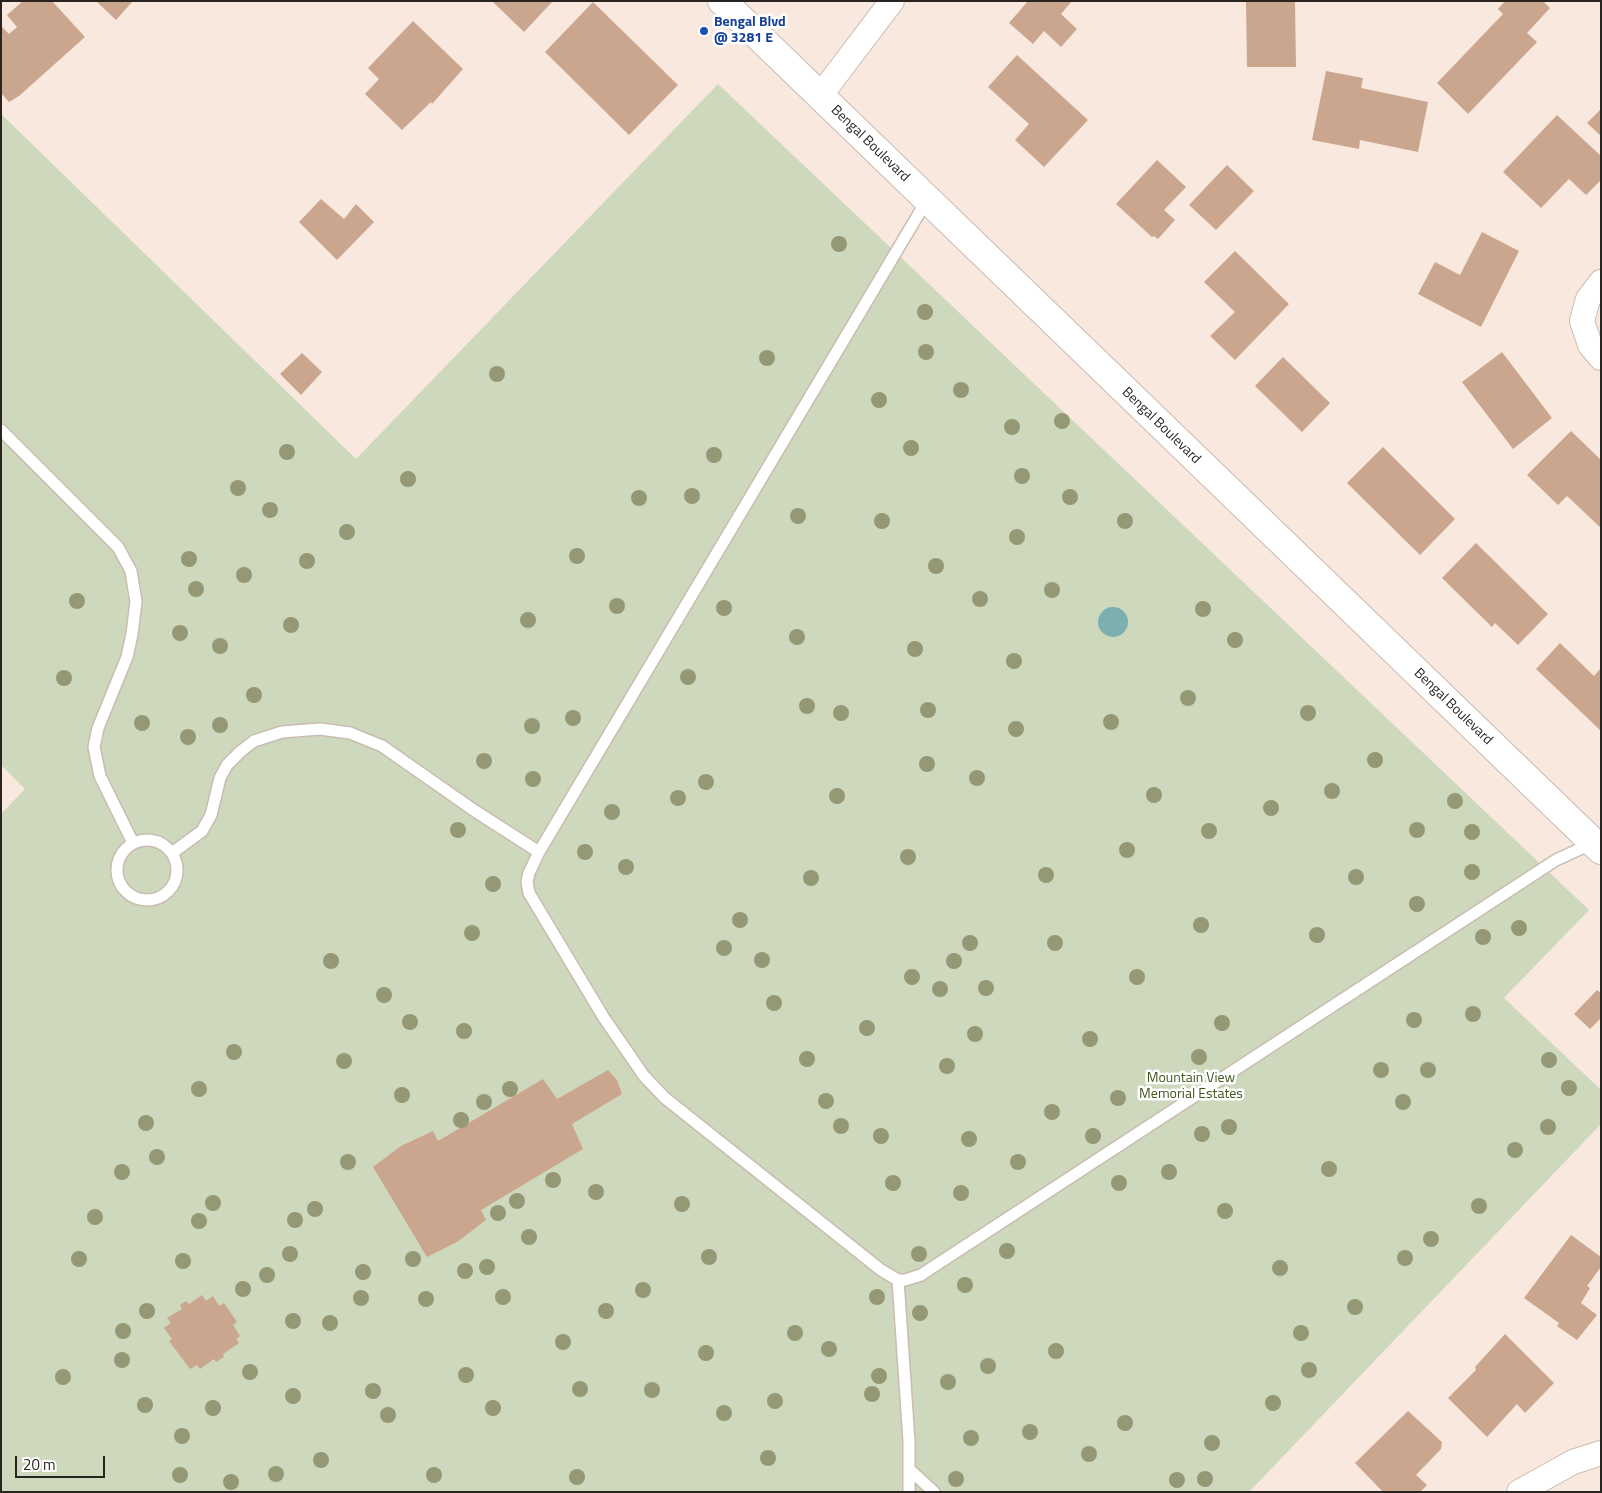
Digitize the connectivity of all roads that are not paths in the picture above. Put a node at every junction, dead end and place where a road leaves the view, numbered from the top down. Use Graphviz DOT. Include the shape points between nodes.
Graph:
graph roads {
  1 [pos="722,1"];
  2 [pos="892,1"];
  3 [pos="820,96"];
  4 [pos="927,200"];
  5 [pos="1601,282"];
  6 [pos="1601,358"];
  7 [pos="1,430"];
  8 [pos="1598,842"];
  9 [pos="133,843"];
  10 [pos="539,852"];
  11 [pos="172,853"];
  12 [pos="898,1280"];
  13 [pos="1601,1453"];
  14 [pos="910,1470"];
  15 [pos="909,1492"];
  16 [pos="934,1492"];
  17 [pos="1519,1492"];
  1 -- 3 [label="main road, Bengal Boulevard"];
  2 -- 3 [label="street"];
  3 -- 4 [label="main road, Bengal Boulevard"];
  4 -- 8 [label="main road, Bengal Boulevard"];
  4 -- 10 [label="lane"];
  5 -- 6 [label="street" via="1588,299 1582,321 1590,345"];
  7 -- 9 [label="lane" via="118,547 131,571 136,602 128,657 98,728 94,747 100,776"];
  8 -- 12 [label="lane" via="1556,860 921,1275"];
  9 -- 11 [label="lane" via="142,840 157,842"];
  9 -- 11 [label="lane" via="122,853 117,874 127,892 140,899 155,899 172,887 177,874"];
  10 -- 11 [label="lane" via="382,746 350,732 293,729 254,741 234,758 220,778 211,815 202,831"];
  10 -- 12 [label="lane" via="528,873 529,893 604,1018 644,1076 665,1098"];
  12 -- 14 [label="lane"];
  13 -- 17 [label="street" via="1573,1462"];
  14 -- 15 [label="lane"];
  14 -- 16 [label="lane"];
}
